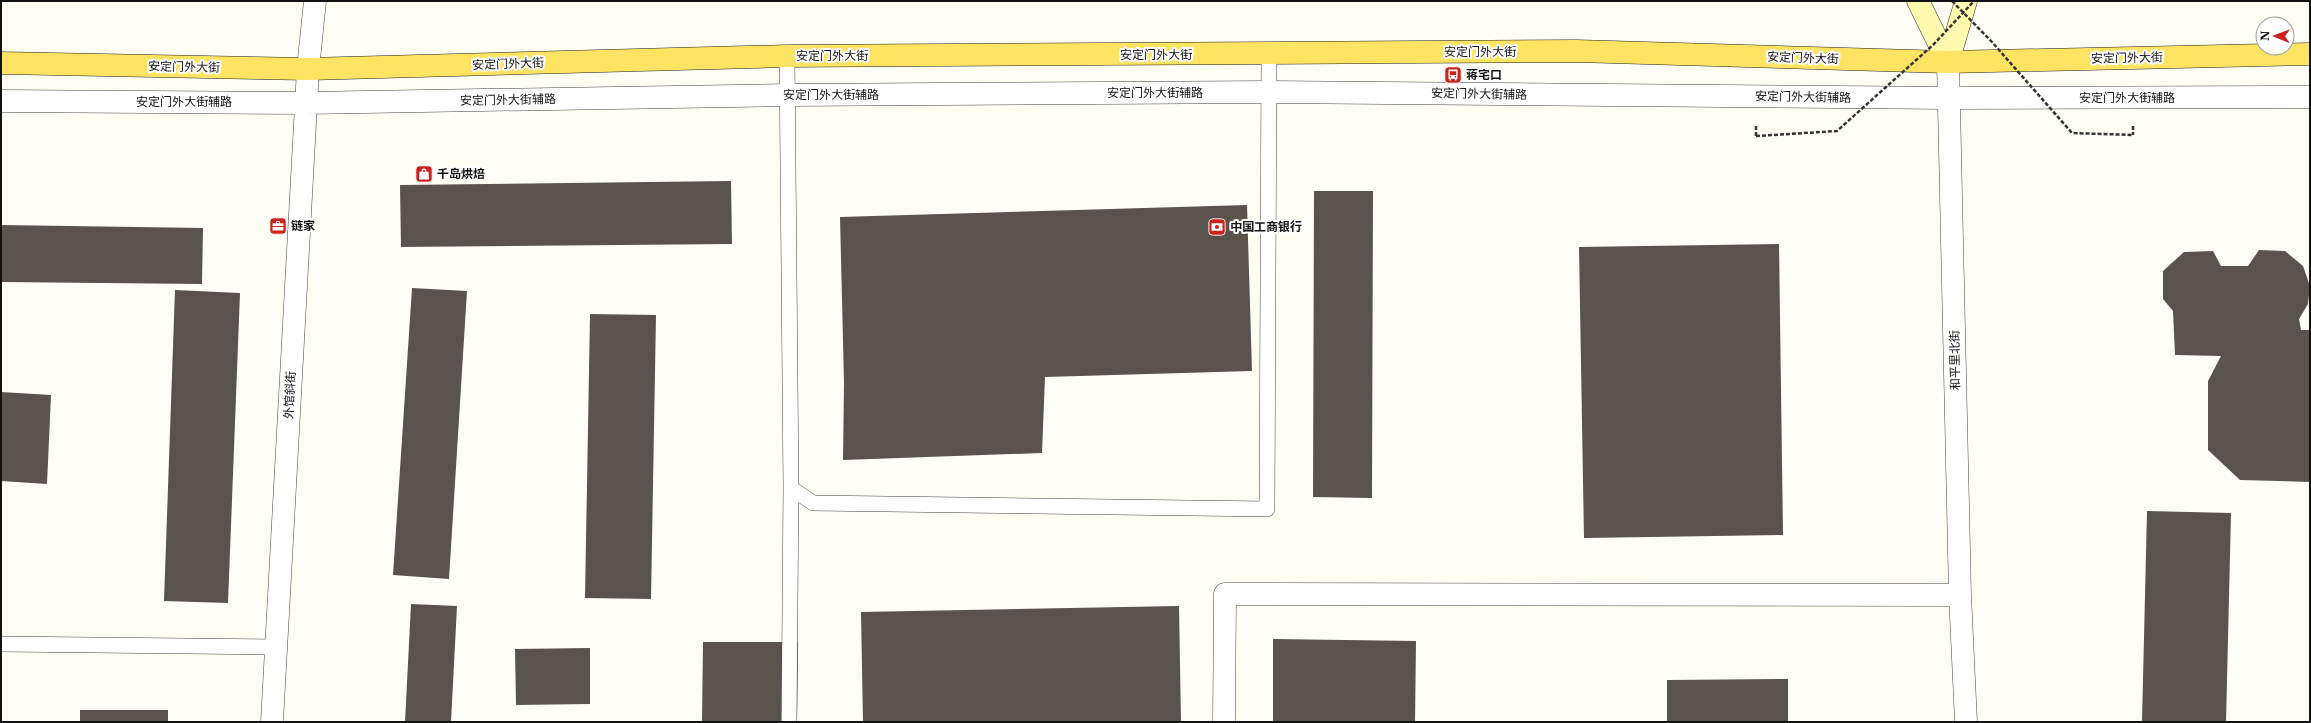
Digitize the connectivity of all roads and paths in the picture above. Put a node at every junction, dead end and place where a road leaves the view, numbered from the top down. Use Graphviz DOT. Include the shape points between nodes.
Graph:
graph roads {
  1 [pos="315,1"];
  2 [pos="1918,1"];
  3 [pos="1952,1"];
  4 [pos="1974,1"];
  5 [pos="1965,7"];
  6 [pos="1269,54"];
  7 [pos="2310,54"];
  8 [pos="787,56"];
  9 [pos="1948,62"];
  10 [pos="1,63"];
  11 [pos="308,69"];
  12 [pos="1269,92"];
  13 [pos="787,95"];
  14 [pos="2310,97"];
  15 [pos="1949,98"];
  16 [pos="1,101"];
  17 [pos="306,103"];
  18 [pos="2133,135"];
  19 [pos="1756,136"];
  20 [pos="791,488"];
  21 [pos="1960,595"];
  22 [pos="1,644"];
  23 [pos="277,647"];
  24 [pos="272,722"];
  25 [pos="789,722"];
  26 [pos="1224,722"];
  27 [pos="1966,722"];
  1 -- 11 [label="street, 外馆斜街"];
  2 -- 9 [label="main road"];
  3 -- 5 [label="path, bridge"];
  4 -- 5 [label="path, bridge"];
  5 -- 9 [label="main road, 和平里北街"];
  5 -- 18 [label="path, bridge" via="2072,133"];
  5 -- 19 [label="path, bridge" via="1934,44 1837,131"];
  6 -- 8 [label="main road, 安定门外大街"];
  6 -- 9 [label="main road, 安定门外大街" via="1577,51"];
  6 -- 12 [label="lane"];
  7 -- 9 [label="main road, 安定门外大街"];
  8 -- 11 [label="main road, 安定门外大街"];
  8 -- 13 [label="lane"];
  9 -- 15 [label="street, 和平里北街"];
  10 -- 11 [label="main road, 安定门外大街"];
  11 -- 17 [label="street, 外馆斜街"];
  12 -- 13 [label="street, 安定门外大街辅路"];
  12 -- 15 [label="street, 安定门外大街辅路"];
  12 -- 20 [label="lane" via="1267,509 813,503"];
  13 -- 17 [label="street, 安定门外大街辅路"];
  13 -- 20 [label="lane"];
  14 -- 15 [label="street, 安定门外大街辅路"];
  15 -- 21 [label="street, 和平里北街"];
  16 -- 17 [label="street, 安定门外大街辅路"];
  17 -- 23 [label="street, 外馆斜街"];
  20 -- 25 [label="lane"];
  21 -- 26 [label="street" via="1225,594"];
  21 -- 27 [label="street, 和平里北街"];
  22 -- 23 [label="lane"];
  23 -- 24 [label="street, 外馆斜街"];
}
